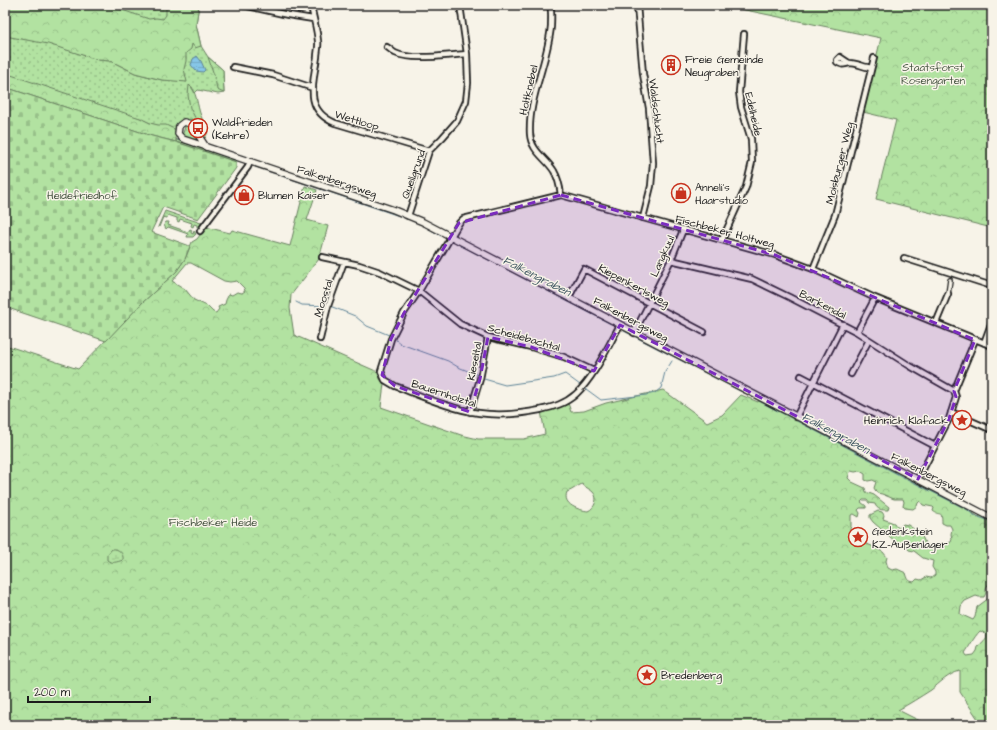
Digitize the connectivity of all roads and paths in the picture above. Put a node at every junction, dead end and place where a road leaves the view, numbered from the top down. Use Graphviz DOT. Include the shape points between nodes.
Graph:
graph roads {
  1 [pos="243,5"];
  2 [pos="311,5"];
  3 [pos="460,5"];
  4 [pos="550,5"];
  5 [pos="637,5"];
  6 [pos="313,19"];
  7 [pos="744,34"];
  8 [pos="387,47"];
  9 [pos="467,54"];
  10 [pos="874,58"];
  11 [pos="850,63"];
  12 [pos="232,67"];
  13 [pos="871,68"];
  14 [pos="313,88"];
  15 [pos="206,147"];
  16 [pos="429,151"];
  17 [pos="250,162"];
  18 [pos="561,194"];
  19 [pos="408,216"];
  20 [pos="643,218"];
  21 [pos="683,230"];
  22 [pos="200,231"];
  23 [pos="451,237"];
  24 [pos="722,240"];
  25 [pos="322,257"];
  26 [pos="904,258"];
  27 [pos="671,260"];
  28 [pos="344,262"];
  29 [pos="813,269"];
  30 [pos="950,280"];
  31 [pos="992,286"];
  32 [pos="419,291"];
  33 [pos="948,294"];
  34 [pos="569,297"];
  35 [pos="875,298"];
  36 [pos="650,303"];
  37 [pos="992,321"];
  38 [pos="936,323"];
  39 [pos="843,324"];
  40 [pos="620,325"];
  41 [pos="634,332"];
  42 [pos="704,332"];
  43 [pos="857,332"];
  44 [pos="488,337"];
  45 [pos="320,339"];
  46 [pos="869,340"];
  47 [pos="975,340"];
  48 [pos="984,343"];
  49 [pos="992,346"];
  50 [pos="594,371"];
  51 [pos="851,374"];
  52 [pos="801,376"];
  53 [pos="814,382"];
  54 [pos="954,391"];
  55 [pos="470,412"];
  56 [pos="951,412"];
  57 [pos="796,417"];
  58 [pos="992,430"];
  59 [pos="935,446"];
  60 [pos="918,479"];
  61 [pos="992,518"];
  1 -- 6 [label="street"];
  2 -- 6 [label="street, Wettloop"];
  3 -- 9 [label="street, Quellgrund"];
  4 -- 18 [label="street, Holtknebel" via="550,42 532,106 530,133 535,150 554,172"];
  5 -- 20 [label="street, Waldschlucht" via="653,163 651,186"];
  6 -- 14 [label="street, Wettloop" via="318,42"];
  7 -- 24 [label="street, Edelheide" via="739,92 751,139 752,162 746,187"];
  8 -- 9 [label="street" via="408,56"];
  9 -- 16 [label="street, Quellgrund" via="466,101 457,120"];
  10 -- 13 [label="street, Moisburger Weg"];
  11 -- 13 [label="street"];
  12 -- 14 [label="street" via="274,75"];
  13 -- 29 [label="street, Moisburger Weg" via="835,215"];
  14 -- 16 [label="street, Wettloop" via="316,108 327,120"];
  15 -- 15 [label="street, Falkenbergsweg" via="192,124 184,122 179,126 181,138"];
  15 -- 17 [label="street, Falkenbergsweg"];
  16 -- 19 [label="street, Quellgrund"];
  17 -- 19 [label="street, Falkenbergsweg"];
  17 -- 22 [label="street"];
  18 -- 20 [label="street, Fischbeker Holtweg"];
  18 -- 23 [label="street" via="463,219"];
  19 -- 23 [label="street, Falkenbergsweg"];
  20 -- 21 [label="street, Fischbeker Holtweg"];
  21 -- 24 [label="street, Fischbeker Holtweg"];
  21 -- 27 [label="street, Langkuul"];
  23 -- 32 [label="street, Bauernholztal"];
  23 -- 34 [label="street, Falkenbergsweg"];
  24 -- 29 [label="street, Fischbeker Holtweg"];
  25 -- 28 [label="street, Scheidebachtal"];
  26 -- 31 [label="street"];
  27 -- 36 [label="street, Langkuul"];
  27 -- 39 [label="street, Barkendal" via="752,280"];
  28 -- 32 [label="street, Scheidebachtal" via="380,272"];
  28 -- 45 [label="street, Moostal" via="328,306"];
  29 -- 35 [label="street, Fischbeker Holtweg"];
  30 -- 33 [label="street"];
  32 -- 44 [label="street, Scheidebachtal" via="460,324"];
  32 -- 55 [label="street, Bauernholztal" via="391,339 381,369 383,377 387,383"];
  33 -- 38 [label="street"];
  34 -- 36 [label="street, Kiepenkerlsweg" via="584,269"];
  34 -- 40 [label="street, Falkenbergsweg"];
  35 -- 38 [label="street, Fischbeker Holtweg"];
  35 -- 43 [label="street"];
  36 -- 41 [label="street, Langkuul"];
  36 -- 42 [label="street, Kiepenkerlsweg"];
  37 -- 48 [label="street"];
  38 -- 47 [label="street, Fischbeker Holtweg"];
  39 -- 43 [label="street, Barkendal"];
  39 -- 53 [label="street"];
  40 -- 41 [label="street, Falkenbergsweg"];
  40 -- 50 [label="street, Bauernholztal"];
  41 -- 57 [label="street, Falkenbergsweg"];
  43 -- 46 [label="street, Barkendal"];
  44 -- 50 [label="street, Scheidebachtal" via="564,357"];
  44 -- 55 [label="street, Kieseltal" via="480,380"];
  46 -- 51 [label="street"];
  46 -- 54 [label="street, Barkendal"];
  47 -- 48 [label="street, Fischbeker Holtweg"];
  47 -- 54 [label="street"];
  48 -- 49 [label="street, Fischbeker Holtweg"];
  50 -- 55 [label="street, Bauernholztal" via="571,399 560,404 510,414"];
  52 -- 53 [label="street"];
  53 -- 57 [label="street"];
  53 -- 59 [label="street"];
  54 -- 56 [label="street" via="956,396"];
  56 -- 58 [label="street"];
  56 -- 59 [label="street"];
  57 -- 60 [label="street, Falkenbergsweg"];
  59 -- 60 [label="street"];
  60 -- 61 [label="street, Falkenbergsweg"];
}
